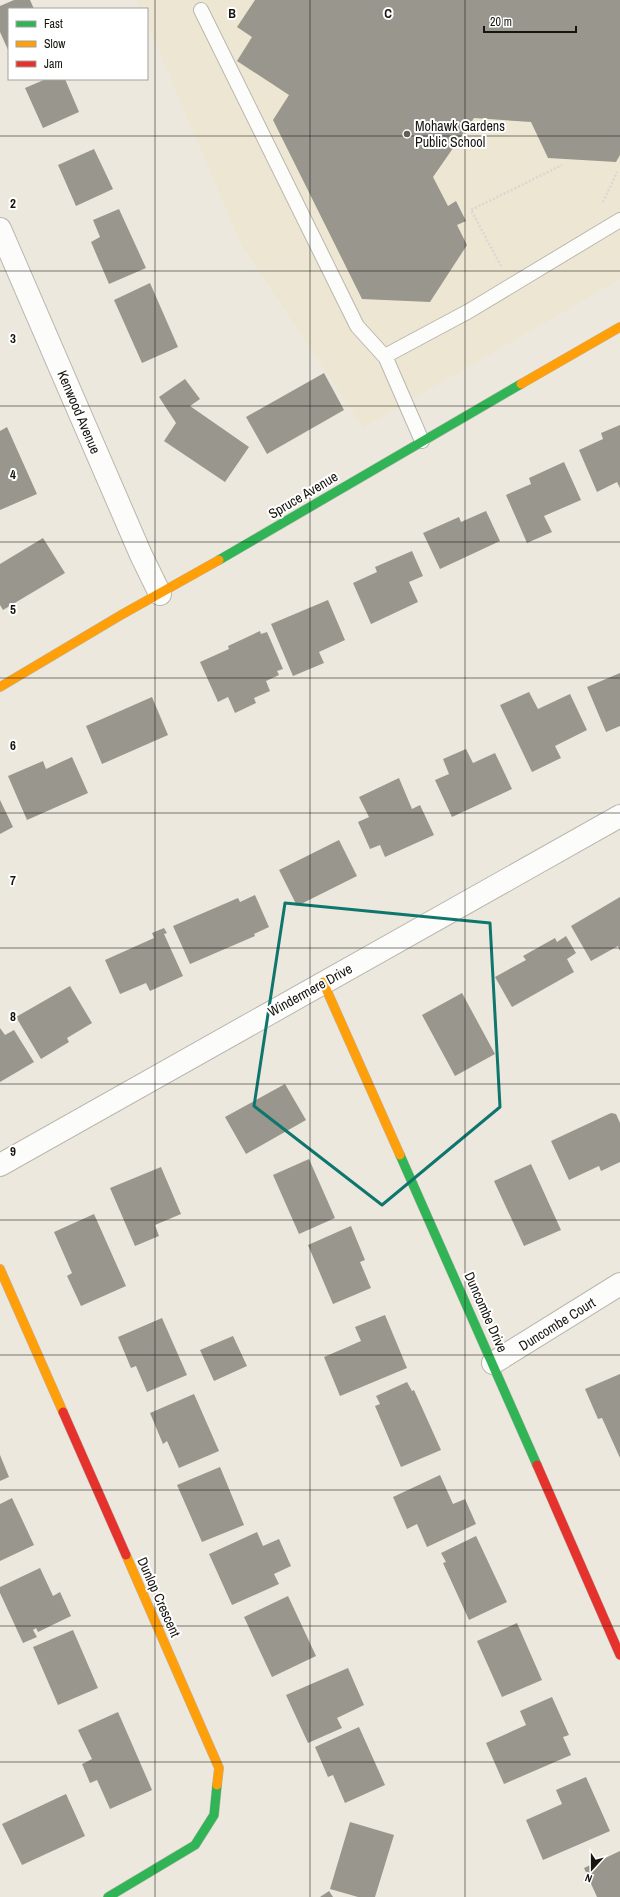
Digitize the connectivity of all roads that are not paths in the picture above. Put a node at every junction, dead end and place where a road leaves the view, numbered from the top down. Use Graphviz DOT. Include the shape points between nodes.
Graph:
graph roads {
  1 [pos="201,10"];
  2 [pos="620,220"];
  3 [pos="0,229"];
  4 [pos="620,327"];
  5 [pos="386,358"];
  6 [pos="422,441"];
  7 [pos="160,594"];
  8 [pos="0,686"];
  9 [pos="620,816"];
  10 [pos="323,982"];
  11 [pos="0,1165"];
  12 [pos="0,1269"];
  13 [pos="620,1284"];
  14 [pos="493,1363"];
  15 [pos="620,1655"];
  16 [pos="108,1897"];
  1 -- 5 [label="lane" via="356,326"];
  2 -- 5 [label="lane" via="469,311 385,356"];
  3 -- 7 [label="street, Kenwood Avenue"];
  4 -- 6 [label="street, Spruce Avenue"];
  5 -- 6 [label="lane"];
  6 -- 7 [label="street, Spruce Avenue"];
  7 -- 8 [label="street, Spruce Avenue" via="121,614"];
  9 -- 10 [label="street, Windermere Drive"];
  10 -- 11 [label="street, Windermere Drive"];
  10 -- 14 [label="street, Duncombe Drive"];
  12 -- 16 [label="street, Dunlop Crescent" via="218,1768 214,1815 195,1845"];
  13 -- 14 [label="street, Duncombe Court"];
  14 -- 15 [label="street, Duncombe Drive"];
}
